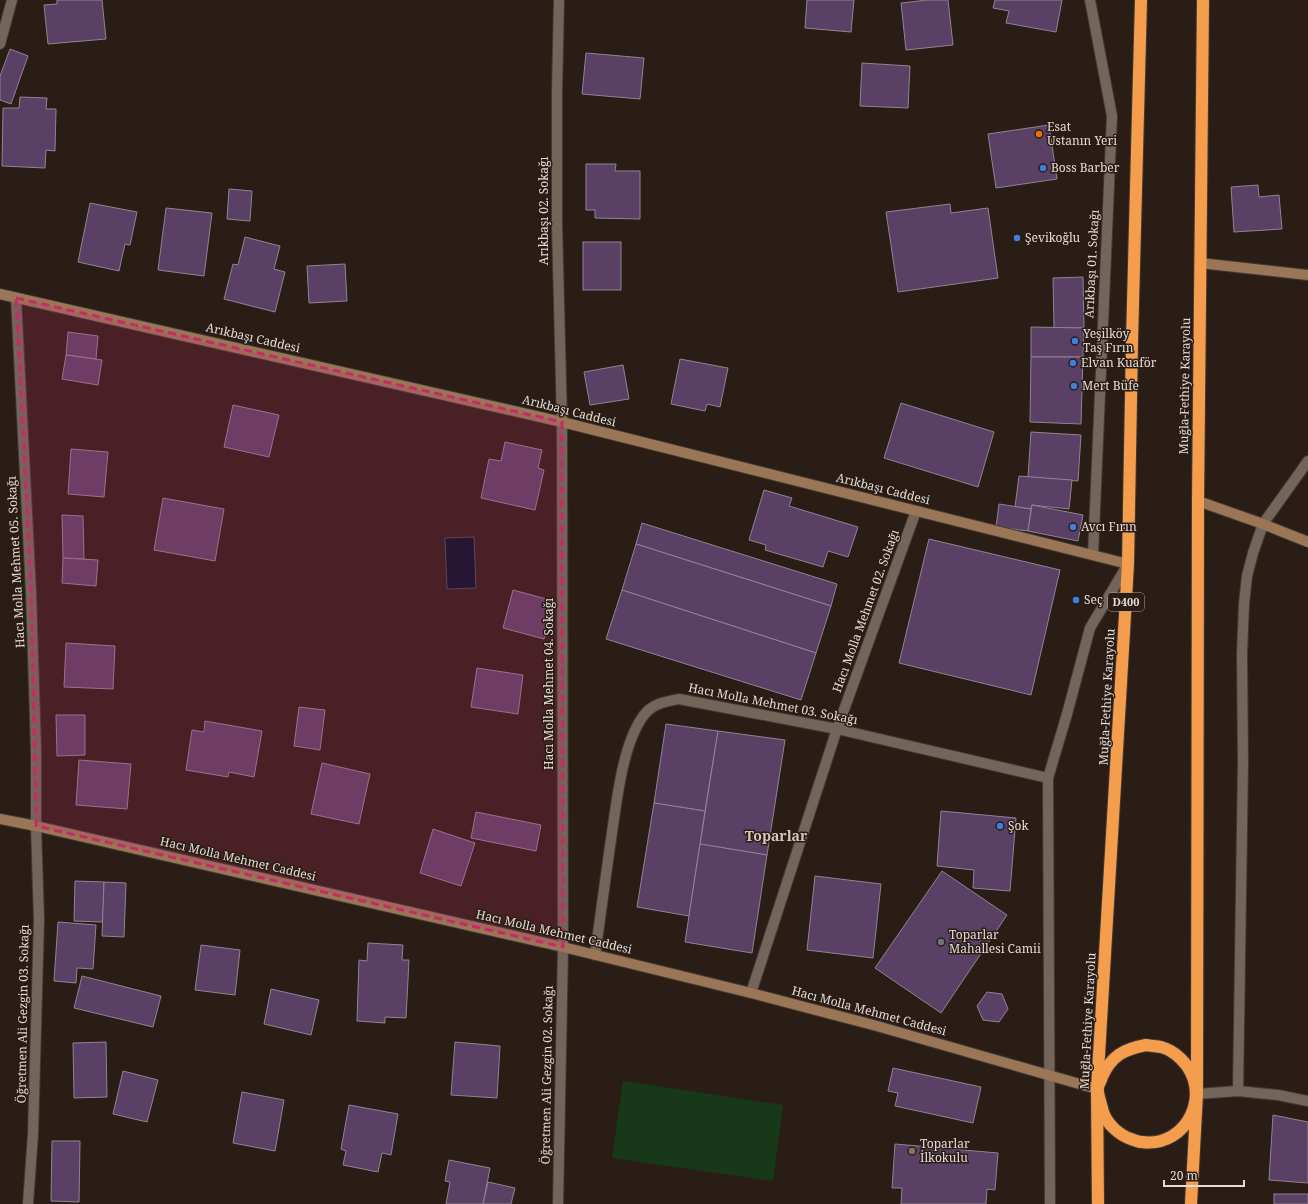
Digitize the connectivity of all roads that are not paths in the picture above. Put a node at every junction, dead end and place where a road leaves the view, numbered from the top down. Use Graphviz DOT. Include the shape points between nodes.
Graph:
graph roads {
  1 [pos="12,0"];
  2 [pos="559,0"];
  3 [pos="1090,0"];
  4 [pos="1141,0"];
  5 [pos="1203,0"];
  6 [pos="0,44"];
  7 [pos="1200,263"];
  8 [pos="1308,275"];
  9 [pos="0,294"];
  10 [pos="16,298"];
  11 [pos="562,422"];
  12 [pos="1308,461"];
  13 [pos="1198,501"];
  14 [pos="916,511"];
  15 [pos="1263,524"];
  16 [pos="1308,542"];
  17 [pos="1093,555"];
  18 [pos="1128,564"];
  19 [pos="837,728"];
  20 [pos="1048,778"];
  21 [pos="0,819"];
  22 [pos="36,826"];
  23 [pos="563,947"];
  24 [pos="596,955"];
  25 [pos="751,993"];
  26 [pos="1050,1075"];
  27 [pos="1097,1089"];
  28 [pos="1238,1091"];
  29 [pos="1197,1094"];
  30 [pos="1308,1101"];
  31 [pos="28,1204"];
  32 [pos="558,1204"];
  33 [pos="1050,1204"];
  34 [pos="1098,1204"];
  35 [pos="1191,1204"];
  1 -- 6 [label="street"];
  2 -- 11 [label="street, Arıkbaşı 02. Sokağı" via="557,224"];
  3 -- 17 [label="street, Arıkbaşı 01. Sokağı" via="1112,116"];
  4 -- 18 [label="highway, Muğla-Fethiye Karayolu / D400"];
  5 -- 7 [label="highway, Muğla-Fethiye Karayolu"];
  7 -- 8 [label="street"];
  7 -- 13 [label="highway, Muğla-Fethiye Karayolu"];
  9 -- 10 [label="street, Arıkbaşı Caddesi"];
  10 -- 11 [label="street, Arıkbaşı Caddesi"];
  10 -- 22 [label="street, Hacı Molla Mehmet 05. Sokağı" via="31,592"];
  11 -- 14 [label="street, Arıkbaşı Caddesi"];
  11 -- 23 [label="street, Hacı Molla Mehmet 04. Sokağı"];
  12 -- 15 [label="street"];
  13 -- 15 [label="street"];
  13 -- 29 [label="highway, Muğla-Fethiye Karayolu"];
  14 -- 17 [label="street, Arıkbaşı Caddesi"];
  14 -- 19 [label="street, Hacı Molla Mehmet 02. Sokağı"];
  15 -- 16 [label="street"];
  15 -- 28 [label="street" via="1247,576 1244,604"];
  17 -- 18 [label="street, Arıkbaşı Caddesi"];
  18 -- 20 [label="street" via="1090,628"];
  18 -- 27 [label="highway, Muğla-Fethiye Karayolu / D400"];
  19 -- 20 [label="street, Hacı Molla Mehmet 03. Sokağı"];
  19 -- 24 [label="street, Hacı Molla Mehmet 03. Sokağı" via="679,699 659,703 645,714 635,730 628,750 618,792"];
  19 -- 25 [label="street, Hacı Molla Mehmet 02. Sokağı"];
  20 -- 26 [label="street"];
  21 -- 22 [label="street, Hacı Molla Mehmet Caddesi"];
  22 -- 23 [label="street, Hacı Molla Mehmet Caddesi"];
  22 -- 31 [label="street, Öğretmen Ali Gezgin 03. Sokağı" via="39,920 33,1134"];
  23 -- 24 [label="street, Hacı Molla Mehmet Caddesi"];
  23 -- 32 [label="street, Öğretmen Ali Gezgin 02. Sokağı"];
  24 -- 25 [label="street, Hacı Molla Mehmet Caddesi"];
  25 -- 26 [label="street, Hacı Molla Mehmet Caddesi"];
  26 -- 27 [label="street, Hacı Molla Mehmet Caddesi"];
  26 -- 33 [label="street"];
  27 -- 29 [label="highway" via="1106,1068 1117,1056 1131,1048 1146,1045 1162,1047 1176,1054 1187,1065 1194,1079"];
  27 -- 29 [label="highway" via="1104,1114 1113,1128 1126,1137 1142,1142 1158,1142 1173,1136 1186,1125 1194,1110"];
  27 -- 34 [label="highway, Muğla-Fethiye Karayolu / D400"];
  28 -- 29 [label="street"];
  28 -- 30 [label="street"];
  29 -- 35 [label="highway, Muğla-Fethiye Karayolu"];
}
